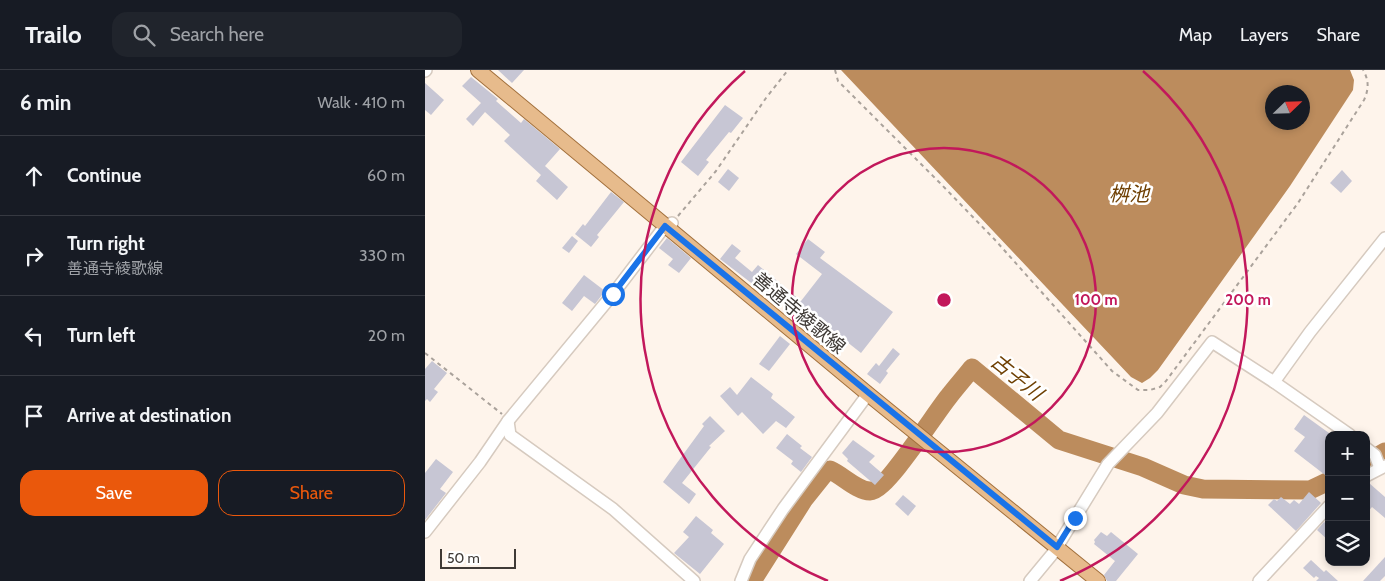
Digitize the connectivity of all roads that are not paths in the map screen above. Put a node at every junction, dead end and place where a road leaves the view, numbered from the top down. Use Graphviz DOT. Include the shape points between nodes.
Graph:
graph roads {
  1 [pos="479,70"];
  2 [pos="668,225"];
  3 [pos="1385,238"];
  4 [pos="1274,382"];
  5 [pos="868,394"];
  6 [pos="508,421"];
  7 [pos="1344,431"];
  8 [pos="1370,451"];
  9 [pos="1383,467"];
  10 [pos="1370,474"];
  11 [pos="1325,510"];
  12 [pos="425,532"];
  13 [pos="1057,547"];
  14 [pos="694,581"];
  15 [pos="741,581"];
  16 [pos="1030,581"];
  17 [pos="1098,581"];
  18 [pos="1259,581"];
  1 -- 2 [label="main road, 善通寺綾歌線"];
  2 -- 5 [label="main road, 善通寺綾歌線"];
  2 -- 6 [label="street"];
  3 -- 4 [label="street"];
  4 -- 7 [label="street"];
  4 -- 13 [label="street" via="1212,342 1157,413 1108,464"];
  5 -- 13 [label="main road, 善通寺綾歌線"];
  5 -- 15 [label="street" via="783,509 750,559"];
  6 -- 12 [label="street"];
  6 -- 14 [label="street" via="510,435 613,509"];
  8 -- 9 [label="street"];
  9 -- 10 [label="street"];
  11 -- 18 [label="street"];
  13 -- 16 [label="street"];
  13 -- 17 [label="main road, 善通寺綾歌線"];
}
